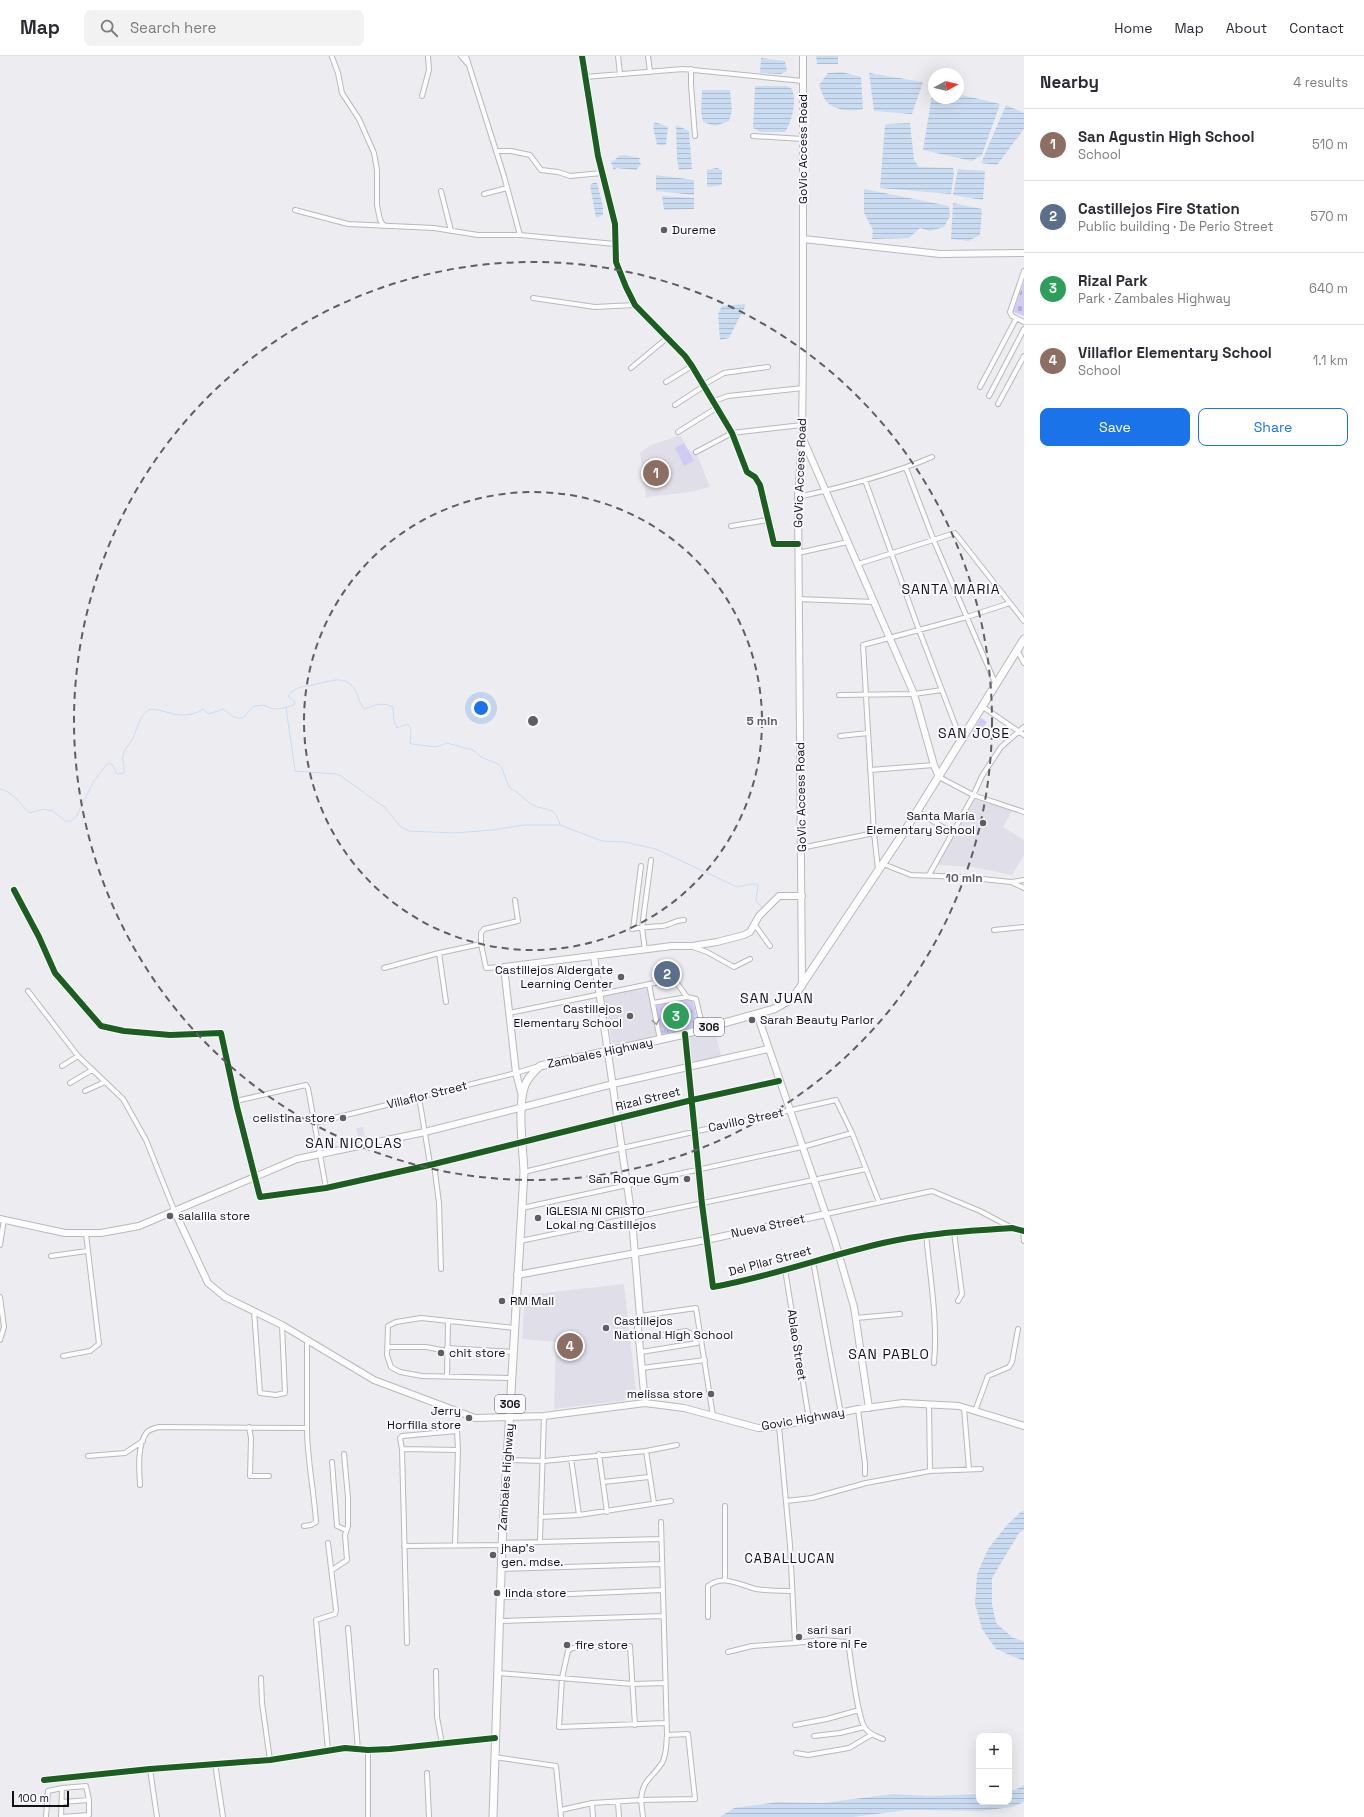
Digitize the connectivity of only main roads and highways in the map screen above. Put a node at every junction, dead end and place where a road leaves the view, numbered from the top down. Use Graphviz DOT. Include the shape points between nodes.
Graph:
graph roads {
  1 [pos="1024,639"];
  2 [pos="493,1817"];
  1 -- 2 [label="main road, Zambales Highway / 306" via="906,829 793,998 783,1005 757,1014 685,1034 540,1066 530,1075 521,1106 524,1172 500,1569"];
}
